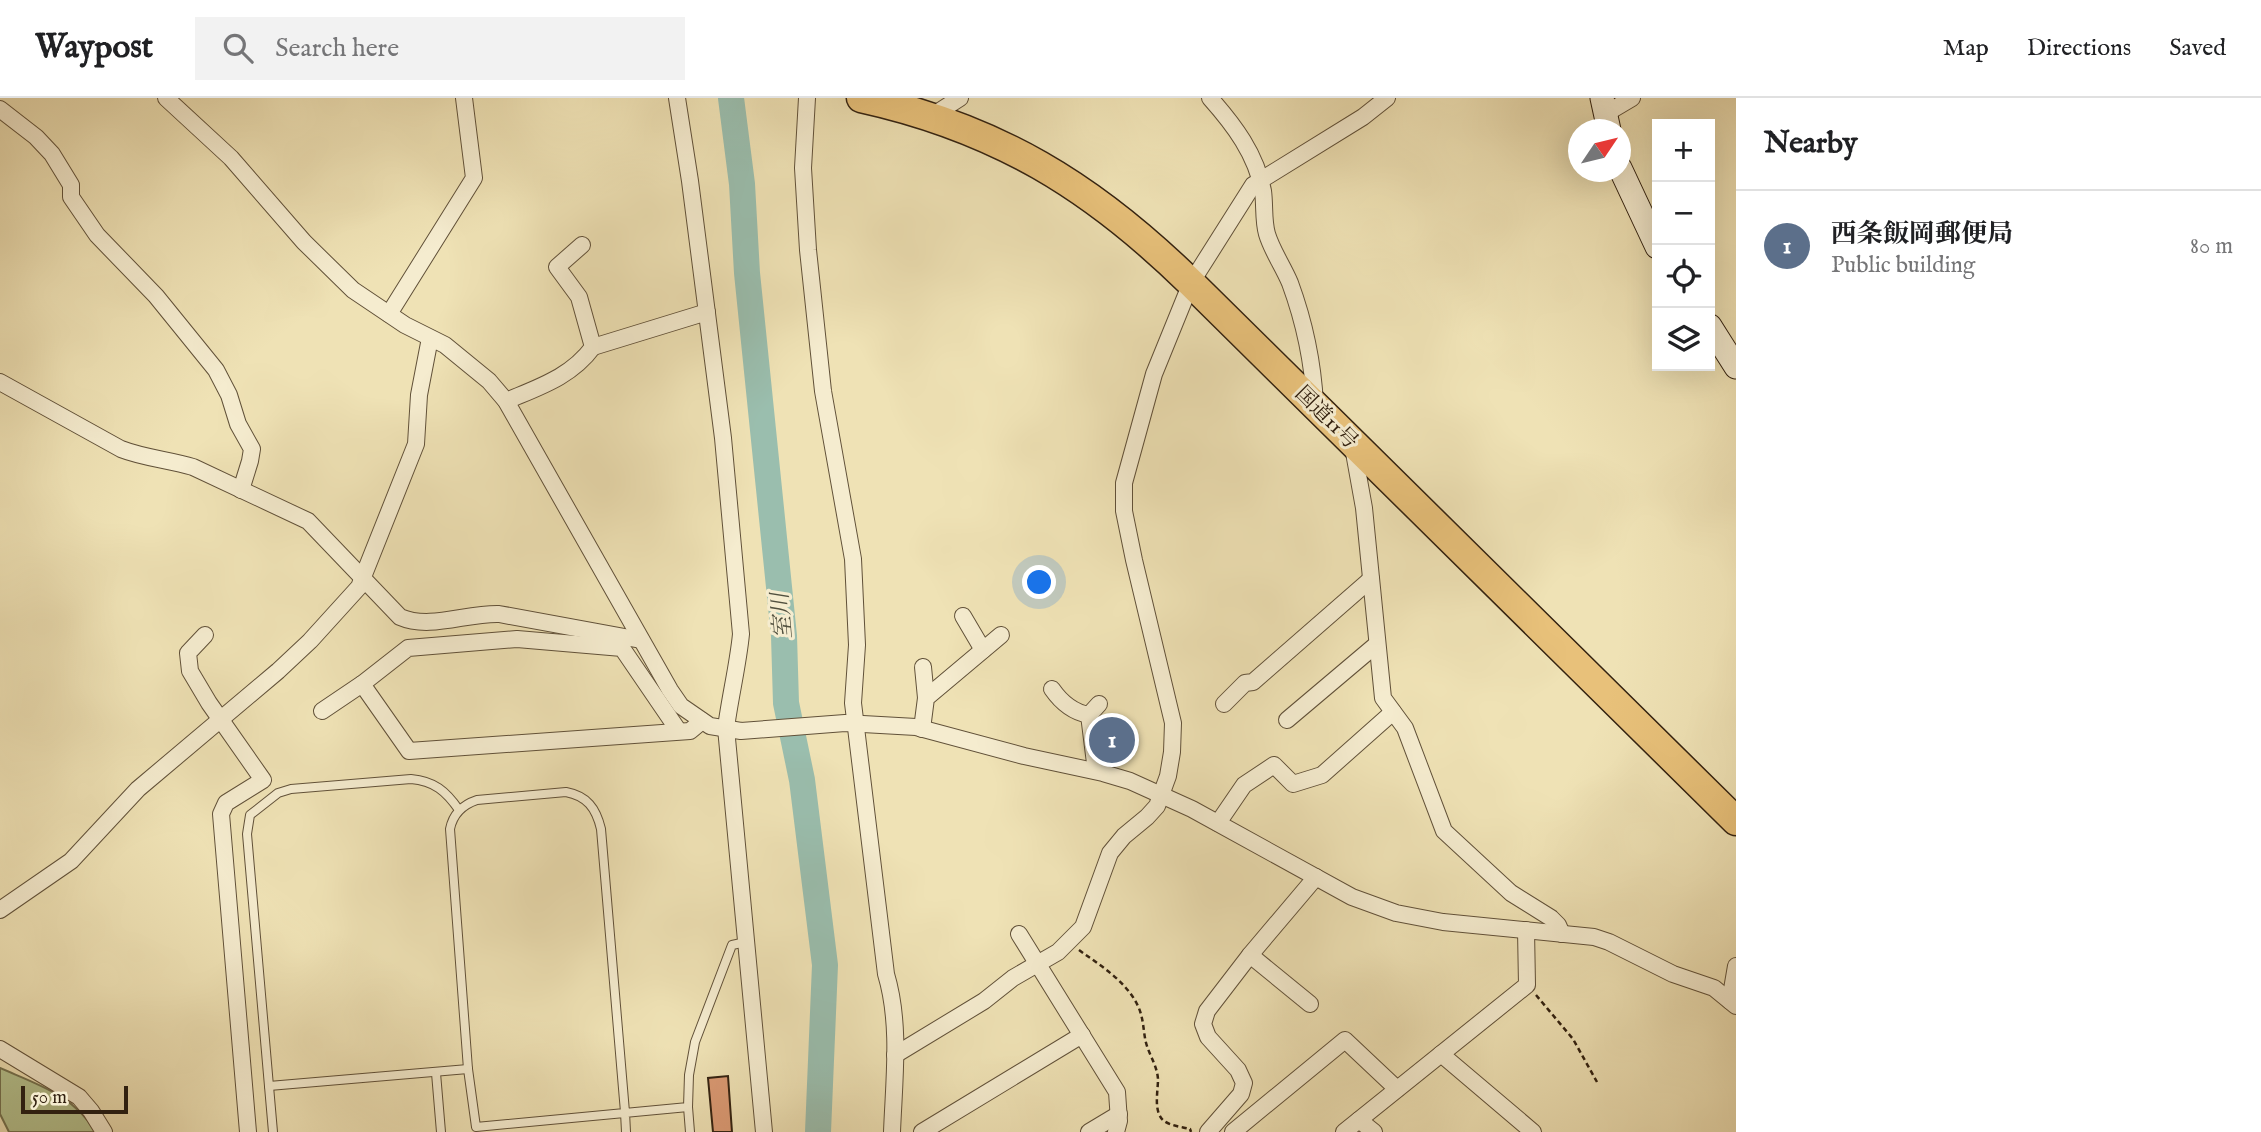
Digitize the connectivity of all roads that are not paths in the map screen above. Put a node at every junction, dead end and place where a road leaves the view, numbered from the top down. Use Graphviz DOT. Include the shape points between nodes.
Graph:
graph roads {
  1 [pos="166,98"];
  2 [pos="464,98"];
  3 [pos="677,98"];
  4 [pos="807,98"];
  5 [pos="861,98"];
  6 [pos="960,98"];
  7 [pos="1210,98"];
  8 [pos="1387,98"];
  9 [pos="1632,98"];
  10 [pos="0,109"];
  11 [pos="1605,114"];
  12 [pos="932,116"];
  13 [pos="1260,180"];
  14 [pos="1627,182"];
  15 [pos="582,245"];
  16 [pos="1656,245"];
  17 [pos="1191,283"];
  18 [pos="707,312"];
  19 [pos="389,314"];
  20 [pos="1715,334"];
  21 [pos="430,338"];
  22 [pos="593,347"];
  23 [pos="1736,367"];
  24 [pos="0,382"];
  25 [pos="506,401"];
  26 [pos="1315,405"];
  27 [pos="1352,442"];
  28 [pos="241,490"];
  29 [pos="362,577"];
  30 [pos="1371,579"];
  31 [pos="962,616"];
  32 [pos="205,635"];
  33 [pos="1001,635"];
  34 [pos="641,640"];
  35 [pos="1377,644"];
  36 [pos="983,650"];
  37 [pos="923,667"];
  38 [pos="362,684"];
  39 [pos="1052,688"];
  40 [pos="926,698"];
  41 [pos="1224,704"];
  42 [pos="322,710"];
  43 [pos="1392,712"];
  44 [pos="219,719"];
  45 [pos="1287,720"];
  46 [pos="702,721"];
  47 [pos="851,723"];
  48 [pos="922,729"];
  49 [pos="678,730"];
  50 [pos="733,730"];
  51 [pos="1096,771"];
  52 [pos="1162,794"];
  53 [pos="459,810"];
  54 [pos="1736,821"];
  55 [pos="1218,823"];
  56 [pos="1316,877"];
  57 [pos="0,910"];
  58 [pos="1526,930"];
  59 [pos="1019,934"];
  60 [pos="1562,934"];
  61 [pos="746,942"];
  62 [pos="1250,955"];
  63 [pos="1038,964"];
  64 [pos="1736,966"];
  65 [pos="1733,1003"];
  66 [pos="1310,1004"];
  67 [pos="1082,1035"];
  68 [pos="0,1049"];
  69 [pos="1441,1054"];
  70 [pos="895,1055"];
  71 [pos="468,1069"];
  72 [pos="436,1073"];
  73 [pos="269,1086"];
  74 [pos="1397,1089"];
  75 [pos="688,1107"];
  76 [pos="625,1112"];
  77 [pos="1119,1114"];
  78 [pos="1359,1120"];
  79 [pos="104,1132"];
  80 [pos="248,1132"];
  81 [pos="273,1132"];
  82 [pos="441,1132"];
  83 [pos="626,1132"];
  84 [pos="690,1132"];
  85 [pos="764,1132"];
  86 [pos="892,1132"];
  87 [pos="922,1132"];
  88 [pos="1090,1132"];
  89 [pos="1116,1132"];
  90 [pos="1208,1132"];
  91 [pos="1233,1132"];
  92 [pos="1344,1132"];
  93 [pos="1374,1132"];
  94 [pos="1533,1132"];
  1 -- 19 [label="street" via="231,158 353,290"];
  2 -- 19 [label="street" via="474,178"];
  3 -- 18 [label="street"];
  4 -- 47 [label="street" via="803,168 808,250 823,391 852,559 857,645"];
  5 -- 12 [label="highway, 国道11号"];
  6 -- 12 [label="street"];
  7 -- 13 [label="street" via="1246,145"];
  8 -- 13 [label="street"];
  9 -- 11 [label="street"];
  10 -- 28 [label="street" via="52,154 71,185 71,197 97,235 156,296 216,370 252,449"];
  12 -- 17 [label="highway, 国道11号" via="992,139 1056,174 1136,231"];
  13 -- 17 [label="street" via="1245,194"];
  13 -- 26 [label="street" via="1267,232 1290,284 1313,371"];
  14 -- 16 [label="main road"];
  15 -- 22 [label="street" via="556,267 579,297"];
  17 -- 26 [label="highway, 国道11号"];
  17 -- 52 [label="street" via="1154,374 1124,483 1124,511 1134,560 1173,723"];
  18 -- 22 [label="street"];
  18 -- 50 [label="street" via="741,634 731,690"];
  19 -- 21 [label="street"];
  20 -- 23 [label="main road"];
  21 -- 25 [label="street" via="489,381"];
  21 -- 29 [label="street" via="416,444"];
  22 -- 25 [label="street" via="561,378"];
  24 -- 28 [label="street" via="132,454 193,467"];
  25 -- 34 [label="street"];
  26 -- 27 [label="highway, 国道11号"];
  27 -- 30 [label="street"];
  27 -- 54 [label="highway, 国道11号"];
  28 -- 29 [label="street" via="309,521"];
  29 -- 34 [label="street" via="400,617 412,622 499,614"];
  29 -- 44 [label="street" via="359,587 310,641"];
  30 -- 35 [label="street"];
  30 -- 41 [label="street"];
  31 -- 36 [label="street"];
  32 -- 44 [label="street" via="188,653 190,671"];
  33 -- 36 [label="street"];
  34 -- 46 [label="street" via="681,706"];
  35 -- 43 [label="street" via="1383,698"];
  35 -- 45 [label="street"];
  36 -- 40 [label="street"];
  37 -- 40 [label="street"];
  38 -- 42 [label="street"];
  38 -- 49 [label="street" via="409,751"];
  38 -- 49 [label="street" via="408,648 517,639 622,648"];
  39 -- 51 [label="street" via="1062,703 1094,710"];
  40 -- 48 [label="street"];
  43 -- 55 [label="street" via="1315,779 1293,784 1274,765 1244,785"];
  43 -- 60 [label="street" via="1405,729 1444,831 1511,893 1551,918"];
  44 -- 57 [label="street" via="138,789 71,861"];
  44 -- 80 [label="street" via="263,780 226,803 221,814"];
  46 -- 49 [label="street" via="690,731"];
  46 -- 50 [label="street"];
  47 -- 48 [label="street"];
  47 -- 50 [label="street"];
  47 -- 70 [label="street" via="886,974 893,996"];
  48 -- 51 [label="street"];
  50 -- 61 [label="street"];
  51 -- 52 [label="street"];
  52 -- 55 [label="street"];
  52 -- 63 [label="street" via="1157,806 1110,853 1083,927"];
  53 -- 71 [label="lane" via="450,829"];
  53 -- 73 [label="lane" via="443,789 411,779 291,789 278,793 250,815 247,834"];
  53 -- 76 [label="lane" via="477,800 566,792 578,794 593,807 601,829"];
  55 -- 56 [label="street"];
  56 -- 58 [label="street" via="1396,913"];
  56 -- 62 [label="street"];
  58 -- 60 [label="street"];
  58 -- 69 [label="street" via="1527,985"];
  59 -- 63 [label="street"];
  60 -- 65 [label="street" via="1609,942 1672,974 1714,988"];
  61 -- 75 [label="lane" via="732,944 695,1042"];
  61 -- 85 [label="street"];
  62 -- 66 [label="street"];
  62 -- 90 [label="street" via="1207,1011 1203,1024 1244,1083 1241,1094"];
  63 -- 67 [label="street"];
  63 -- 70 [label="street"];
  64 -- 65 [label="street"];
  67 -- 77 [label="street" via="1117,1091"];
  67 -- 87 [label="street"];
  68 -- 79 [label="street" via="79,1097"];
  69 -- 74 [label="street"];
  69 -- 94 [label="street"];
  70 -- 86 [label="street"];
  71 -- 72 [label="lane"];
  71 -- 76 [label="lane" via="476,1127"];
  72 -- 73 [label="lane"];
  72 -- 82 [label="lane"];
  73 -- 81 [label="lane"];
  74 -- 78 [label="street"];
  74 -- 91 [label="street" via="1345,1040"];
  75 -- 76 [label="lane"];
  75 -- 84 [label="lane"];
  76 -- 83 [label="lane"];
  77 -- 88 [label="street"];
  77 -- 89 [label="street"];
  78 -- 92 [label="street"];
  78 -- 93 [label="street"];
}
